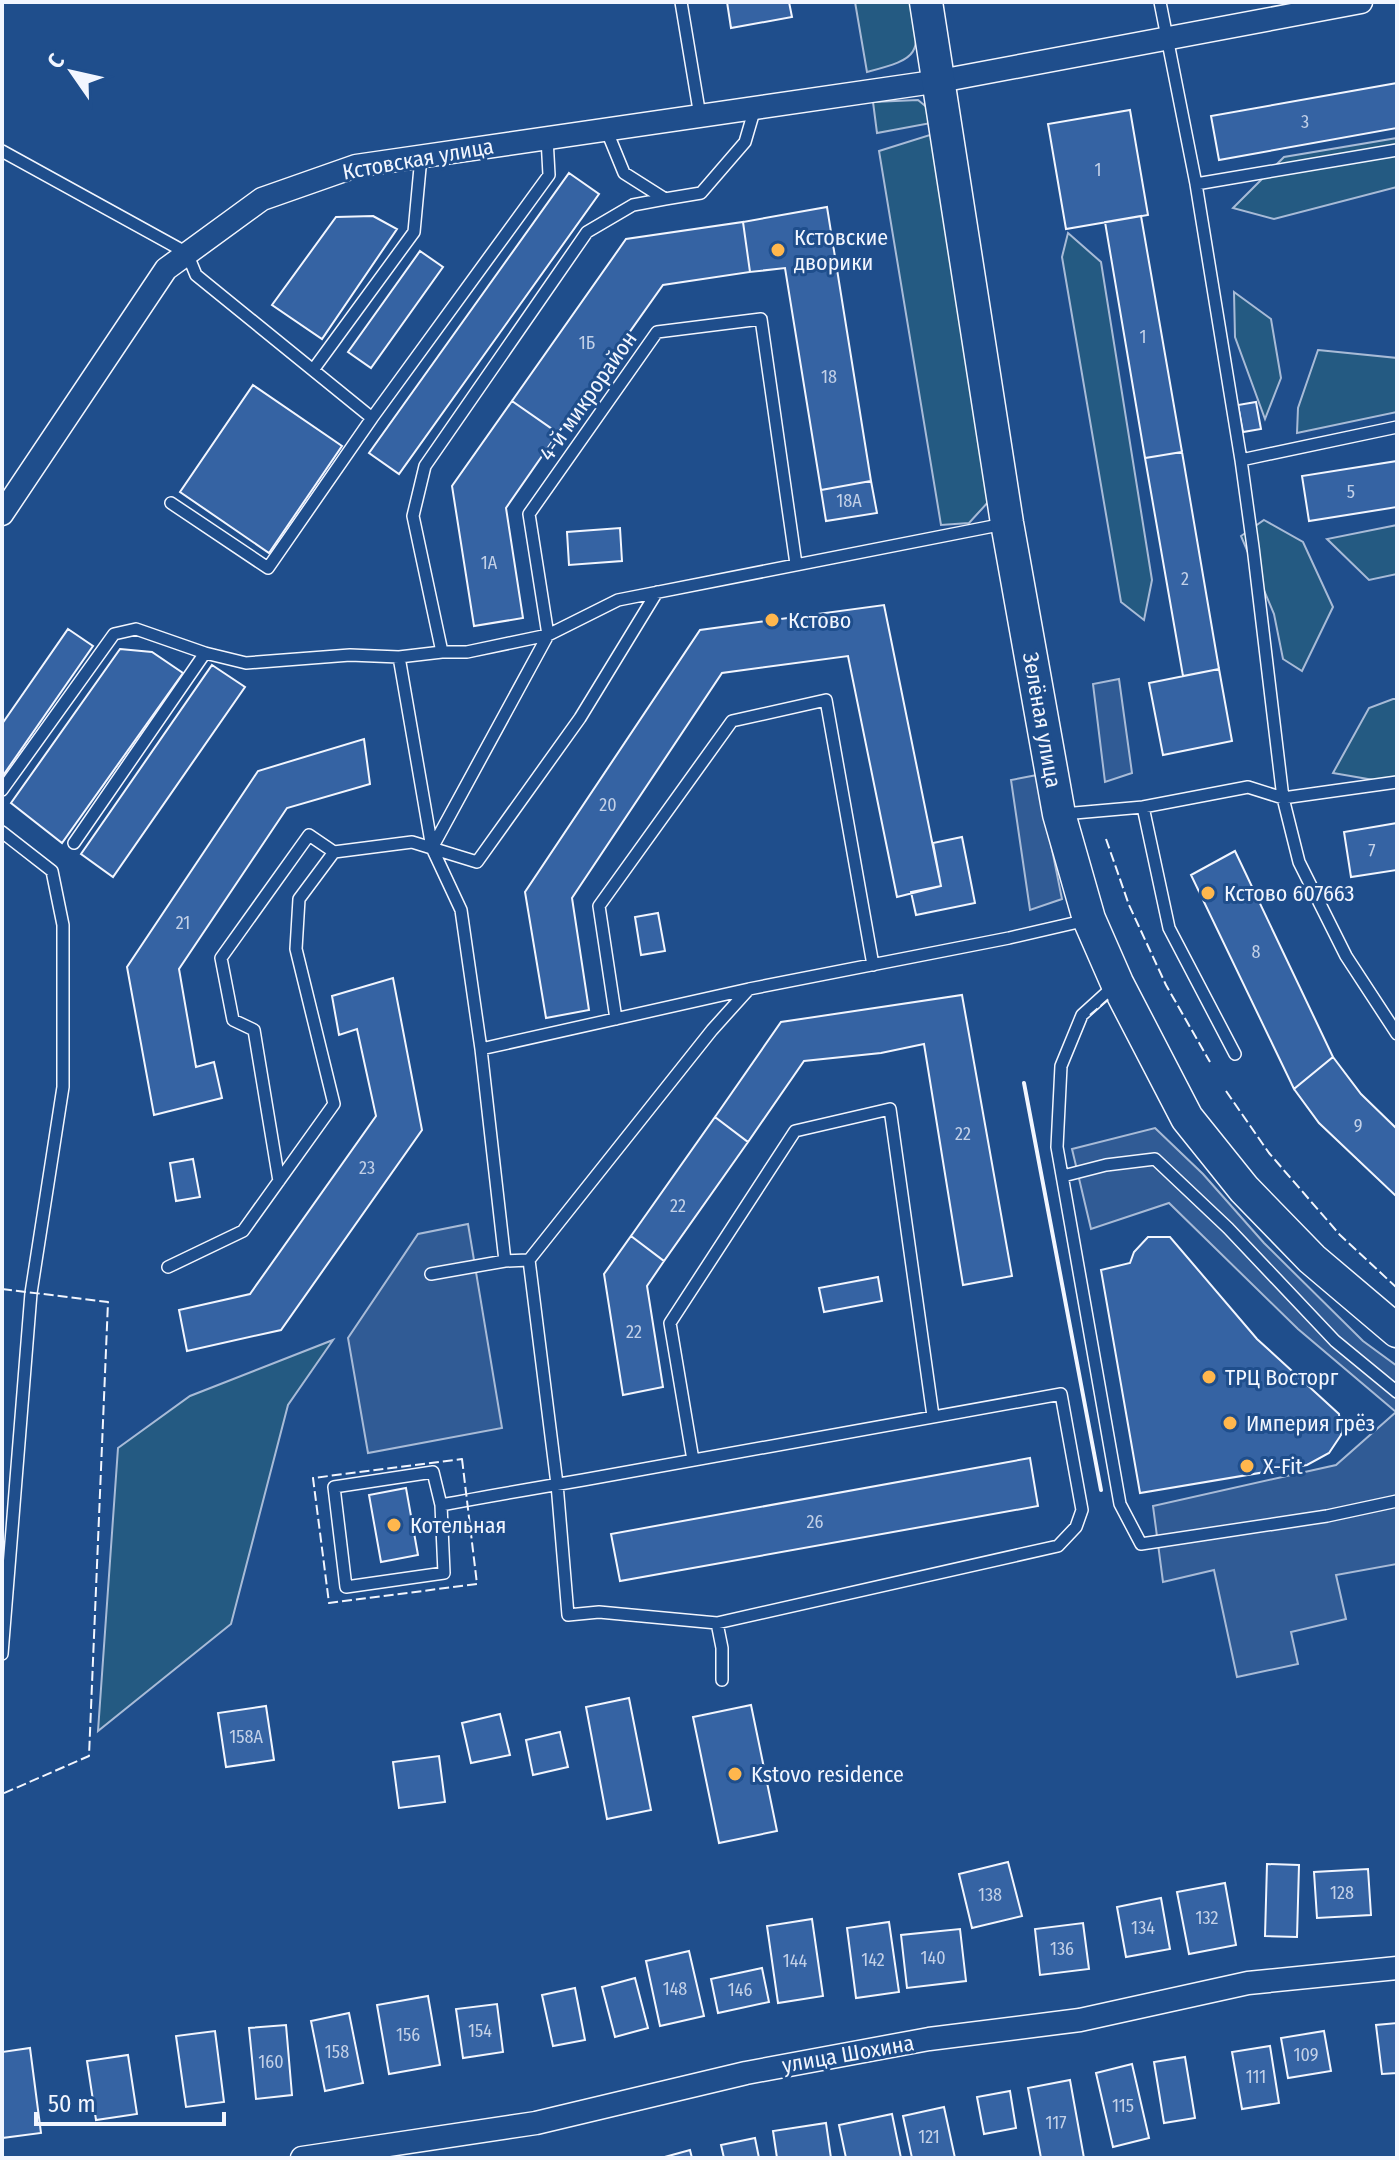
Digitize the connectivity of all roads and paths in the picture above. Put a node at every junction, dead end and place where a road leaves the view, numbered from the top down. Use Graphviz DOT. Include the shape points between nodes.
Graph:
graph roads {
  1 [pos="681,2"];
  2 [pos="926,2"];
  3 [pos="1160,2"];
  4 [pos="1361,2"];
  5 [pos="1166,38"];
  6 [pos="940,81"];
  7 [pos="755,108"];
  8 [pos="700,116"];
  9 [pos="606,129"];
  10 [pos="547,138"];
  11 [pos="1397,150"];
  12 [pos="2,151"];
  13 [pos="421,157"];
  14 [pos="1196,184"];
  15 [pos="665,199"];
  16 [pos="187,253"];
  17 [pos="313,370"];
  18 [pos="372,418"];
  19 [pos="1397,427"];
  20 [pos="1241,460"];
  21 [pos="171,503"];
  22 [pos="2,514"];
  23 [pos="1007,523"];
  24 [pos="796,564"];
  25 [pos="657,592"];
  26 [pos="548,635"];
  27 [pos="442,652"];
  28 [pos="205,653"];
  29 [pos="399,657"];
  30 [pos="1397,782"];
  31 [pos="2,790"];
  32 [pos="1283,798"];
  33 [pos="1143,807"];
  34 [pos="1059,814"];
  35 [pos="2,832"];
  36 [pos="74,843"];
  37 [pos="432,848"];
  38 [pos="334,852"];
  39 [pos="1089,919"];
  40 [pos="873,965"];
  41 [pos="1117,983"];
  42 [pos="749,989"];
  43 [pos="616,1019"];
  44 [pos="1397,1034"];
  45 [pos="481,1049"];
  46 [pos="1235,1054"];
  47 [pos="1063,1176"];
  48 [pos="279,1181"];
  49 [pos="529,1260"];
  50 [pos="505,1261"];
  51 [pos="168,1267"];
  52 [pos="431,1274"];
  53 [pos="1397,1331"];
  54 [pos="1397,1392"];
  55 [pos="933,1416"];
  56 [pos="693,1460"];
  57 [pos="557,1484"];
  58 [pos="1397,1501"];
  59 [pos="441,1505"];
  60 [pos="717,1623"];
  61 [pos="2,1654"];
  62 [pos="722,1680"];
  63 [pos="1397,1968"];
  64 [pos="302,2158"];
  1 -- 8 [label="lane"];
  2 -- 6 [label="main road, Зелёная улица"];
  3 -- 5 [label="lane"];
  4 -- 5 [label="street, Кстовская улица"];
  5 -- 6 [label="street, Кстовская улица"];
  5 -- 14 [label="lane"];
  6 -- 7 [label="street, Кстовская улица"];
  6 -- 23 [label="main road, Зелёная улица"];
  7 -- 8 [label="street, Кстовская улица"];
  7 -- 15 [label="lane" via="745,142 701,193"];
  8 -- 9 [label="street, Кстовская улица"];
  9 -- 10 [label="street, Кстовская улица"];
  9 -- 15 [label="lane" via="624,173"];
  10 -- 13 [label="street, Кстовская улица"];
  10 -- 18 [label="lane" via="549,175"];
  11 -- 14 [label="lane"];
  12 -- 16 [label="lane"];
  13 -- 16 [label="street, Кстовская улица" via="356,166 262,199"];
  13 -- 17 [label="lane" via="414,232"];
  14 -- 20 [label="lane"];
  15 -- 27 [label="lane" via="633,205 587,232 425,466 413,516"];
  16 -- 17 [label="lane" via="196,275"];
  16 -- 22 [label="street, Кстовская улица" via="166,269"];
  17 -- 18 [label="lane"];
  18 -- 21 [label="lane" via="268,568"];
  19 -- 20 [label="lane"];
  20 -- 32 [label="lane"];
  23 -- 24 [label="lane"];
  23 -- 34 [label="main road, Зелёная улица"];
  24 -- 25 [label="lane"];
  24 -- 26 [label="lane, 4-й микрорайон" via="761,319 657,332 529,514"];
  25 -- 26 [label="lane" via="618,600"];
  25 -- 37 [label="lane" via="580,718 477,862"];
  26 -- 27 [label="lane"];
  26 -- 37 [label="lane"];
  27 -- 29 [label="lane"];
  28 -- 29 [label="lane" via="246,663"];
  28 -- 31 [label="lane" via="136,629 114,634"];
  28 -- 36 [label="lane"];
  29 -- 37 [label="lane"];
  30 -- 32 [label="lane"];
  32 -- 33 [label="lane" via="1248,787"];
  32 -- 44 [label="lane" via="1299,862 1346,956"];
  33 -- 34 [label="lane"];
  33 -- 46 [label="lane" via="1169,928"];
  34 -- 39 [label="main road, Зелёная улица"];
  35 -- 61 [label="lane" via="52,871 63,925 63,1087 31,1293"];
  37 -- 38 [label="lane" via="412,842"];
  37 -- 45 [label="lane" via="461,910"];
  38 -- 48 [label="lane" via="299,899 296,949 334,1104"];
  38 -- 48 [label="lane" via="309,835 221,958 233,1020 254,1030"];
  39 -- 40 [label="lane"];
  39 -- 41 [label="main road, Зелёная улица"];
  40 -- 42 [label="lane"];
  40 -- 43 [label="lane" via="826,700 732,721 599,906"];
  41 -- 47 [label="lane" via="1082,1015 1061,1066 1057,1147"];
  41 -- 53 [label="main road, Зелёная улица" via="1187,1118 1244,1189 1312,1259"];
  42 -- 43 [label="lane"];
  42 -- 49 [label="lane"];
  43 -- 45 [label="lane"];
  45 -- 50 [label="lane"];
  47 -- 54 [label="lane" via="1155,1159 1335,1341"];
  47 -- 58 [label="lane" via="1120,1504 1141,1544"];
  48 -- 51 [label="lane" via="243,1231"];
  49 -- 50 [label="lane"];
  49 -- 57 [label="lane"];
  50 -- 52 [label="lane"];
  55 -- 56 [label="lane"];
  55 -- 56 [label="lane" via="890,1109 795,1131 670,1323"];
  55 -- 60 [label="lane" via="1061,1394 1082,1510 1076,1527 1058,1546"];
  56 -- 57 [label="lane"];
  57 -- 59 [label="lane"];
  57 -- 60 [label="lane" via="568,1615 599,1612"];
  59 -- 59 [label="lane" via="433,1472 334,1487 346,1587 444,1573"];
  60 -- 62 [label="lane"];
  63 -- 64 [label="street, улица Шохина" via="1248,1983 1080,2020 929,2039 746,2073 536,2123"];
}
